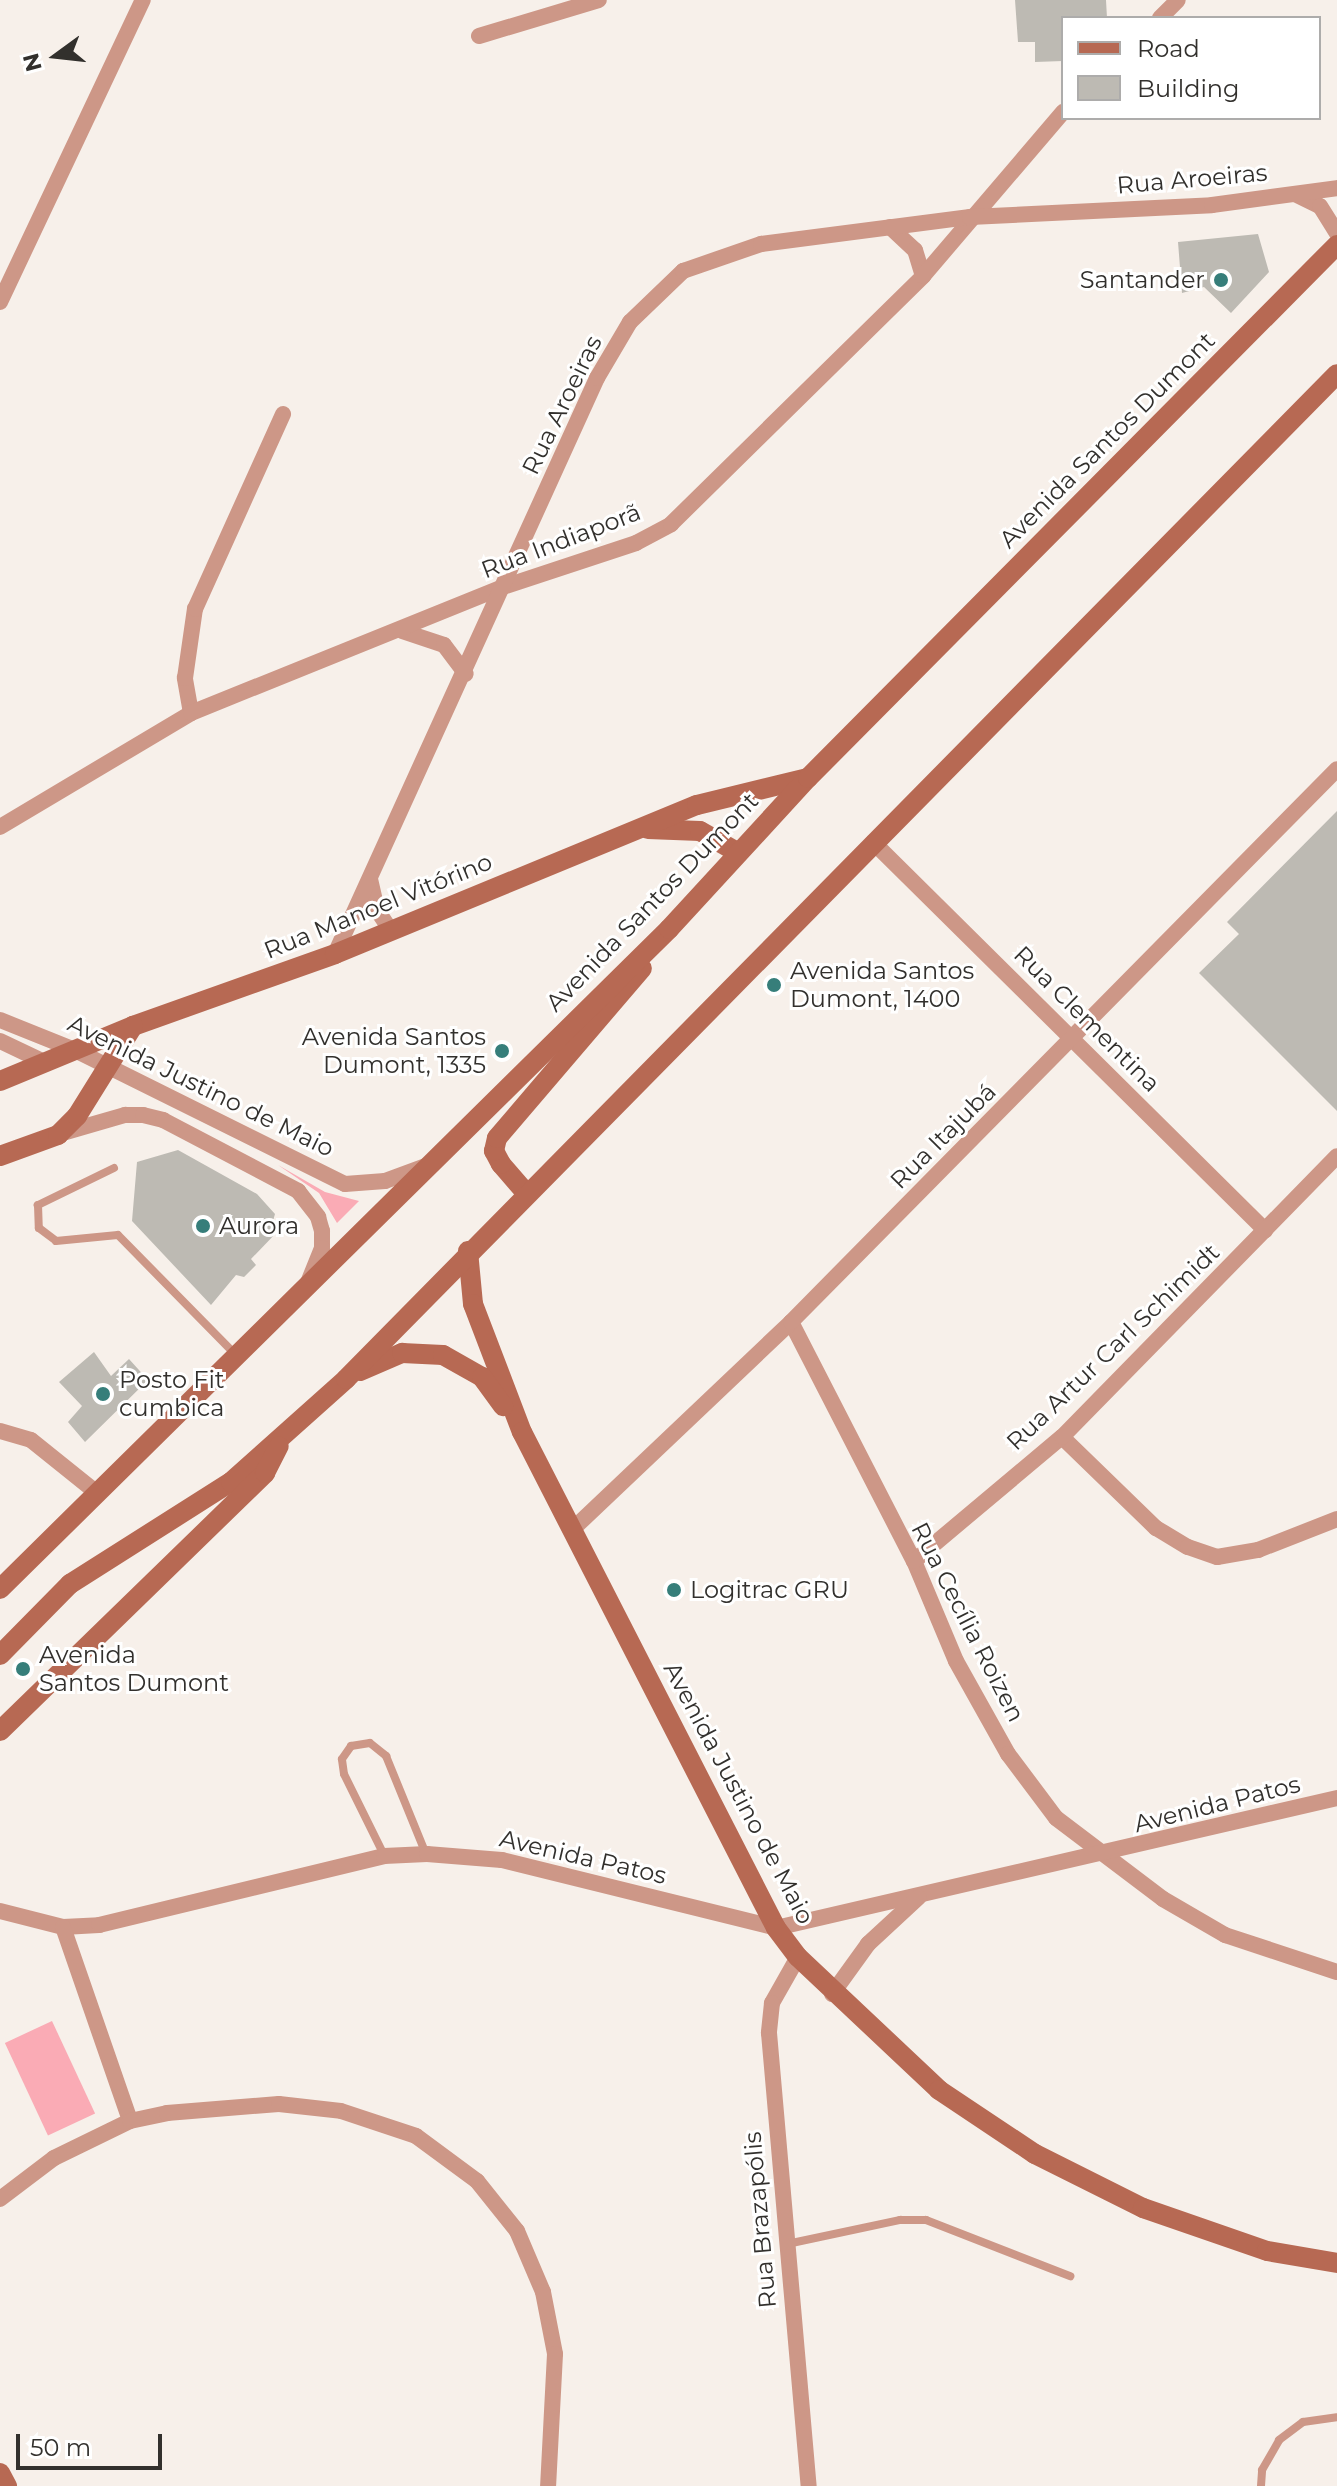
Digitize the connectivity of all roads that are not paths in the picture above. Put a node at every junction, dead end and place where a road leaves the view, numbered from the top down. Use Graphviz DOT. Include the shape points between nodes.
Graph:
graph roads {
  1 [pos="143,0"];
  2 [pos="599,0"];
  3 [pos="1178,0"];
  4 [pos="1162,16"];
  5 [pos="479,36"];
  6 [pos="1061,114"];
  7 [pos="1337,188"];
  8 [pos="1296,194"];
  9 [pos="970,217"];
  10 [pos="890,227"];
  11 [pos="1337,233"];
  12 [pos="1337,245"];
  13 [pos="923,276"];
  14 [pos="0,302"];
  15 [pos="1337,374"];
  16 [pos="283,414"];
  17 [pos="503,587"];
  18 [pos="402,631"];
  19 [pos="466,674"];
  20 [pos="191,713"];
  21 [pos="1337,769"];
  22 [pos="808,778"];
  23 [pos="0,827"];
  24 [pos="640,829"];
  25 [pos="873,842"];
  26 [pos="737,852"];
  27 [pos="370,879"];
  28 [pos="669,929"];
  29 [pos="391,931"];
  30 [pos="335,954"];
  31 [pos="0,1020"];
  32 [pos="133,1026"];
  33 [pos="1074,1039"];
  34 [pos="0,1041"];
  35 [pos="75,1050"];
  36 [pos="44,1062"];
  37 [pos="106,1068"];
  38 [pos="0,1081"];
  39 [pos="58,1135"];
  40 [pos="0,1156"];
  41 [pos="1337,1156"];
  42 [pos="427,1165"];
  43 [pos="114,1168"];
  44 [pos="527,1194"];
  45 [pos="1265,1230"];
  46 [pos="468,1251"];
  47 [pos="308,1282"];
  48 [pos="791,1322"];
  49 [pos="236,1354"];
  50 [pos="346,1379"];
  51 [pos="0,1431"];
  52 [pos="522,1432"];
  53 [pos="284,1436"];
  54 [pos="1062,1437"];
  55 [pos="96,1492"];
  56 [pos="1337,1519"];
  57 [pos="574,1528"];
  58 [pos="914,1561"];
  59 [pos="0,1589"];
  60 [pos="0,1655"];
  61 [pos="0,1731"];
  62 [pos="1337,1798"];
  63 [pos="427,1854"];
  64 [pos="384,1856"];
  65 [pos="1101,1856"];
  66 [pos="920,1896"];
  67 [pos="0,1911"];
  68 [pos="63,1927"];
  69 [pos="776,1928"];
  70 [pos="798,1957"];
  71 [pos="1337,1972"];
  72 [pos="832,1994"];
  73 [pos="130,2121"];
  74 [pos="0,2199"];
  75 [pos="786,2244"];
  76 [pos="1337,2263"];
  77 [pos="1070,2276"];
  78 [pos="1337,2417"];
  79 [pos="0,2473"];
  80 [pos="7,2486"];
  81 [pos="548,2486"];
  82 [pos="809,2486"];
  83 [pos="1261,2486"];
  1 -- 14 [label="street"];
  2 -- 5 [label="street"];
  3 -- 4 [label="street"];
  6 -- 9 [label="street, Rua Indiaporã"];
  7 -- 8 [label="street, Rua Aroeiras"];
  8 -- 9 [label="street, Rua Aroeiras" via="1212,205"];
  8 -- 11 [label="street, Rua Aroeiras" via="1320,206"];
  9 -- 10 [label="street, Rua Aroeiras"];
  9 -- 13 [label="street, Rua Indiaporã"];
  10 -- 13 [label="street" via="915,250"];
  10 -- 17 [label="street, Rua Aroeiras" via="726,252 683,271 654,295 630,322 597,378"];
  12 -- 22 [label="main road, Avenida Santos Dumont"];
  13 -- 17 [label="street, Rua Indiaporã" via="671,524 636,543"];
  15 -- 25 [label="main road"];
  16 -- 20 [label="street" via="195,609 185,678"];
  17 -- 18 [label="street, Rua Indiaporã"];
  17 -- 19 [label="street, Rua Aroeiras"];
  18 -- 19 [label="street" via="444,645"];
  18 -- 20 [label="street, Rua Indiaporã"];
  19 -- 27 [label="street, Rua Aroeiras"];
  20 -- 23 [label="street, Rua Indiaporã"];
  21 -- 33 [label="street, Rua Itajubá"];
  22 -- 24 [label="main road, Rua Manoel Vitórino" via="697,805"];
  22 -- 26 [label="main road, Avenida Santos Dumont"];
  24 -- 26 [label="main road, Rua Manoel Vitórino" via="700,831"];
  24 -- 29 [label="main road, Rua Manoel Vitórino"];
  25 -- 33 [label="street, Rua Clementina"];
  25 -- 44 [label="main road"];
  26 -- 28 [label="main road, Avenida Santos Dumont"];
  27 -- 29 [label="street" via="377,910"];
  27 -- 30 [label="street, Rua Aroeiras"];
  28 -- 42 [label="main road, Avenida Santos Dumont"];
  28 -- 44 [label="main road" via="612,1009 497,1138 494,1151"];
  29 -- 30 [label="main road, Rua Manoel Vitórino"];
  30 -- 32 [label="main road, Rua Manoel Vitórino"];
  31 -- 35 [label="street, Avenida Justino de Maio"];
  32 -- 35 [label="main road, Rua Manoel Vitórino"];
  32 -- 37 [label="main road"];
  33 -- 45 [label="street, Rua Clementina"];
  33 -- 48 [label="street, Rua Itajubá"];
  34 -- 36 [label="street, Avenida Justino de Maio"];
  35 -- 36 [label="main road, Rua Manoel Vitórino"];
  35 -- 37 [label="street, Avenida Justino de Maio"];
  36 -- 38 [label="main road, Rua Manoel Vitórino"];
  37 -- 39 [label="main road" via="77,1116"];
  37 -- 42 [label="street, Avenida Justino de Maio" via="345,1184 385,1181"];
  39 -- 40 [label="main road"];
  39 -- 47 [label="street" via="125,1115 143,1115 163,1120 298,1191 322,1231 322,1248"];
  41 -- 45 [label="street, Rua Artur Carl Schimidt"];
  42 -- 47 [label="main road, Avenida Santos Dumont"];
  43 -- 49 [label="lane" via="38,1205 39,1228 56,1241 118,1235"];
  44 -- 46 [label="main road"];
  45 -- 54 [label="street, Rua Artur Carl Schimidt"];
  46 -- 50 [label="main road"];
  46 -- 52 [label="main road, Avenida Justino de Maio" via="473,1304"];
  47 -- 49 [label="main road, Avenida Santos Dumont"];
  48 -- 57 [label="street, Rua Itajubá"];
  48 -- 58 [label="street, Rua Cecília Roizen"];
  49 -- 55 [label="main road, Avenida Santos Dumont"];
  50 -- 52 [label="main road, Avenida Justino de Maio" via="402,1353 443,1355 482,1377"];
  50 -- 53 [label="main road"];
  51 -- 55 [label="street" via="31,1440"];
  52 -- 57 [label="main road, Avenida Justino de Maio"];
  53 -- 60 [label="main road" via="195,1508 70,1584"];
  53 -- 61 [label="main road" via="265,1473"];
  54 -- 56 [label="street" via="1156,1528 1217,1557 1258,1550"];
  54 -- 58 [label="street, Rua Artur Carl Schimidt"];
  55 -- 59 [label="main road, Avenida Santos Dumont"];
  57 -- 69 [label="main road, Avenida Justino de Maio"];
  58 -- 65 [label="street, Rua Cecília Roizen" via="956,1661 1008,1754 1056,1818"];
  62 -- 65 [label="street, Avenida Patos"];
  63 -- 64 [label="street, Avenida Patos"];
  63 -- 64 [label="lane" via="386,1756 370,1743 351,1746 342,1759 344,1774"];
  63 -- 69 [label="street, Avenida Patos" via="502,1860"];
  64 -- 68 [label="street, Avenida Patos" via="149,1915"];
  65 -- 66 [label="street, Avenida Patos"];
  65 -- 71 [label="street, Rua Cecília Roizen" via="1225,1935"];
  66 -- 69 [label="street, Avenida Patos"];
  66 -- 72 [label="street" via="868,1944"];
  67 -- 68 [label="street, Avenida Patos"];
  68 -- 73 [label="street"];
  69 -- 70 [label="main road, Avenida Justino de Maio"];
  70 -- 72 [label="main road, Avenida Justino de Maio"];
  70 -- 75 [label="street, Rua Brazapólis" via="772,2003 769,2033"];
  72 -- 76 [label="main road, Avenida Justino de Maio" via="939,2090 1035,2154 1143,2208 1267,2251"];
  73 -- 74 [label="street" via="54,2158"];
  73 -- 81 [label="street" via="219,2106 341,2111 416,2136 477,2181 517,2231 543,2292 555,2354"];
  75 -- 77 [label="lane" via="900,2220 926,2220"];
  75 -- 82 [label="street, Rua Brazapólis"];
  78 -- 83 [label="lane" via="1303,2422 1279,2440 1262,2470"];
  79 -- 80 [label="main road"];
}
